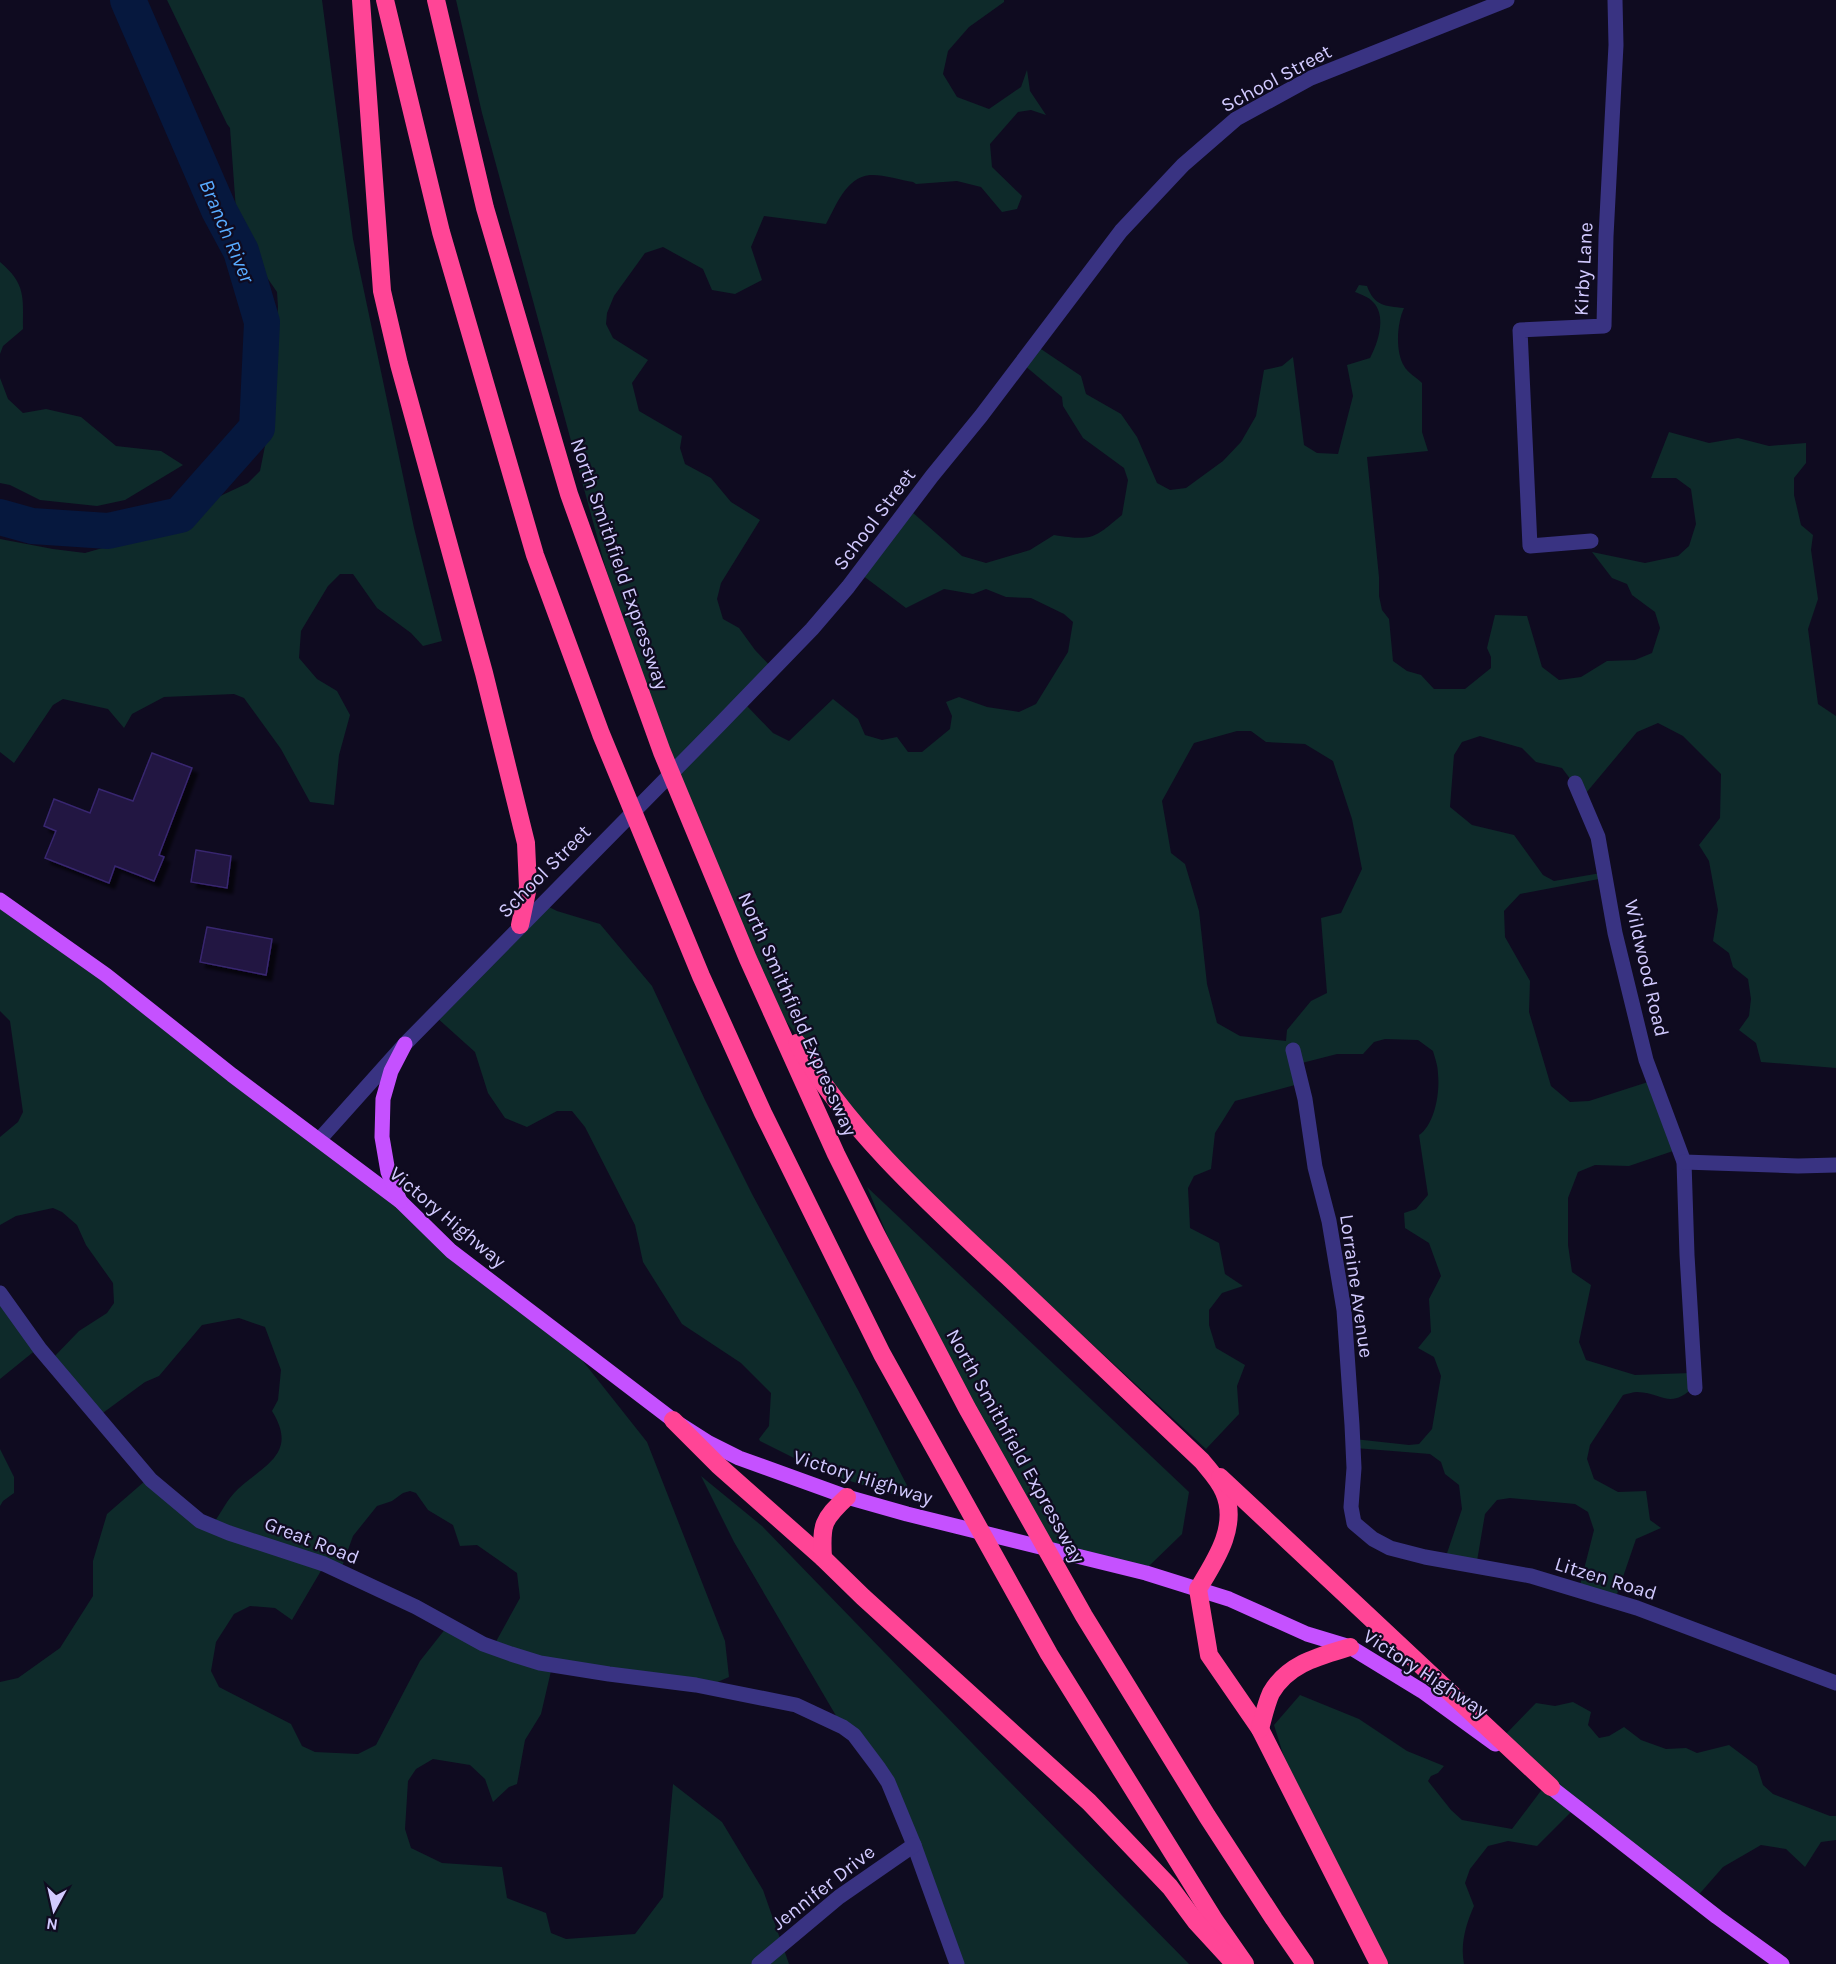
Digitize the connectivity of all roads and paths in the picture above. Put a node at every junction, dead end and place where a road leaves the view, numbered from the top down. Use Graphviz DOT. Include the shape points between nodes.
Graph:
graph roads {
  1 [pos="360,0"];
  2 [pos="385,0"];
  3 [pos="436,0"];
  4 [pos="1507,0"];
  5 [pos="1616,0"];
  6 [pos="1591,541"];
  7 [pos="1575,783"];
  8 [pos="0,900"];
  9 [pos="520,926"];
  10 [pos="748,959"];
  11 [pos="405,1044"];
  12 [pos="1293,1050"];
  13 [pos="320,1140"];
  14 [pos="1684,1162"];
  15 [pos="1836,1165"];
  16 [pos="400,1201"];
  17 [pos="0,1293"];
  18 [pos="1695,1388"];
  19 [pos="674,1420"];
  20 [pos="1202,1461"];
  21 [pos="847,1497"];
  22 [pos="1359,1529"];
  23 [pos="823,1558"];
  24 [pos="1198,1589"];
  25 [pos="1350,1647"];
  26 [pos="1836,1683"];
  27 [pos="1260,1729"];
  28 [pos="1551,1787"];
  29 [pos="914,1845"];
  30 [pos="759,1964"];
  31 [pos="957,1964"];
  32 [pos="1235,1964"];
  33 [pos="1245,1964"];
  34 [pos="1305,1964"];
  35 [pos="1379,1964"];
  36 [pos="1782,1964"];
  1 -- 9 [label="highway" via="382,291 526,843 528,887"];
  2 -- 33 [label="highway" via="441,232 535,555 601,734 701,976 763,1113 882,1354 1049,1654"];
  3 -- 10 [label="highway, North Smithfield Expressway" via="485,208 569,494 662,752"];
  4 -- 9 [label="street, School Street" via="1311,78 1236,119 1183,165 1121,231 812,629"];
  5 -- 6 [label="street, Kirby Lane" via="1604,326 1520,330 1530,546"];
  7 -- 14 [label="street, Wildwood Road" via="1598,837 1646,1060"];
  8 -- 13 [label="main road, Victory Highway" via="106,975"];
  9 -- 11 [label="street, School Street"];
  10 -- 20 [label="highway" via="803,1054 876,1149"];
  10 -- 34 [label="highway, North Smithfield Expressway" via="841,1164 968,1408 1090,1626 1207,1816"];
  11 -- 13 [label="street, School Street"];
  11 -- 16 [label="main road" via="383,1099 382,1137 388,1172"];
  12 -- 22 [label="street, Lorraine Avenue" via="1344,1310 1354,1468 1351,1507"];
  13 -- 16 [label="main road, Victory Highway"];
  14 -- 15 [label="street"];
  14 -- 18 [label="street, Wildwood Road"];
  16 -- 19 [label="main road, Victory Highway" via="451,1251"];
  17 -- 29 [label="street, Great Road" via="40,1349 151,1480 200,1521 324,1564 483,1644 540,1663 696,1685 796,1705 854,1735 883,1774"];
  19 -- 21 [label="main road, Victory Highway" via="739,1458"];
  19 -- 23 [label="highway" via="718,1465"];
  20 -- 24 [label="highway" via="1225,1495 1228,1520 1221,1549"];
  20 -- 28 [label="highway"];
  21 -- 23 [label="highway" via="831,1512 821,1530"];
  21 -- 24 [label="main road, Victory Highway"];
  22 -- 26 [label="street, Litzen Road" via="1390,1548 1531,1576 1637,1608"];
  23 -- 32 [label="highway" via="1089,1802 1170,1887"];
  24 -- 25 [label="main road, Victory Highway" via="1307,1634"];
  24 -- 27 [label="highway" via="1209,1655"];
  25 -- 27 [label="highway" via="1289,1671 1270,1696"];
  25 -- 28 [label="main road, Victory Highway" via="1422,1691"];
  27 -- 35 [label="highway"];
  28 -- 36 [label="main road, Victory Highway"];
  29 -- 30 [label="street, Jennifer Drive" via="839,1897"];
  29 -- 31 [label="street, Great Road"];
}
